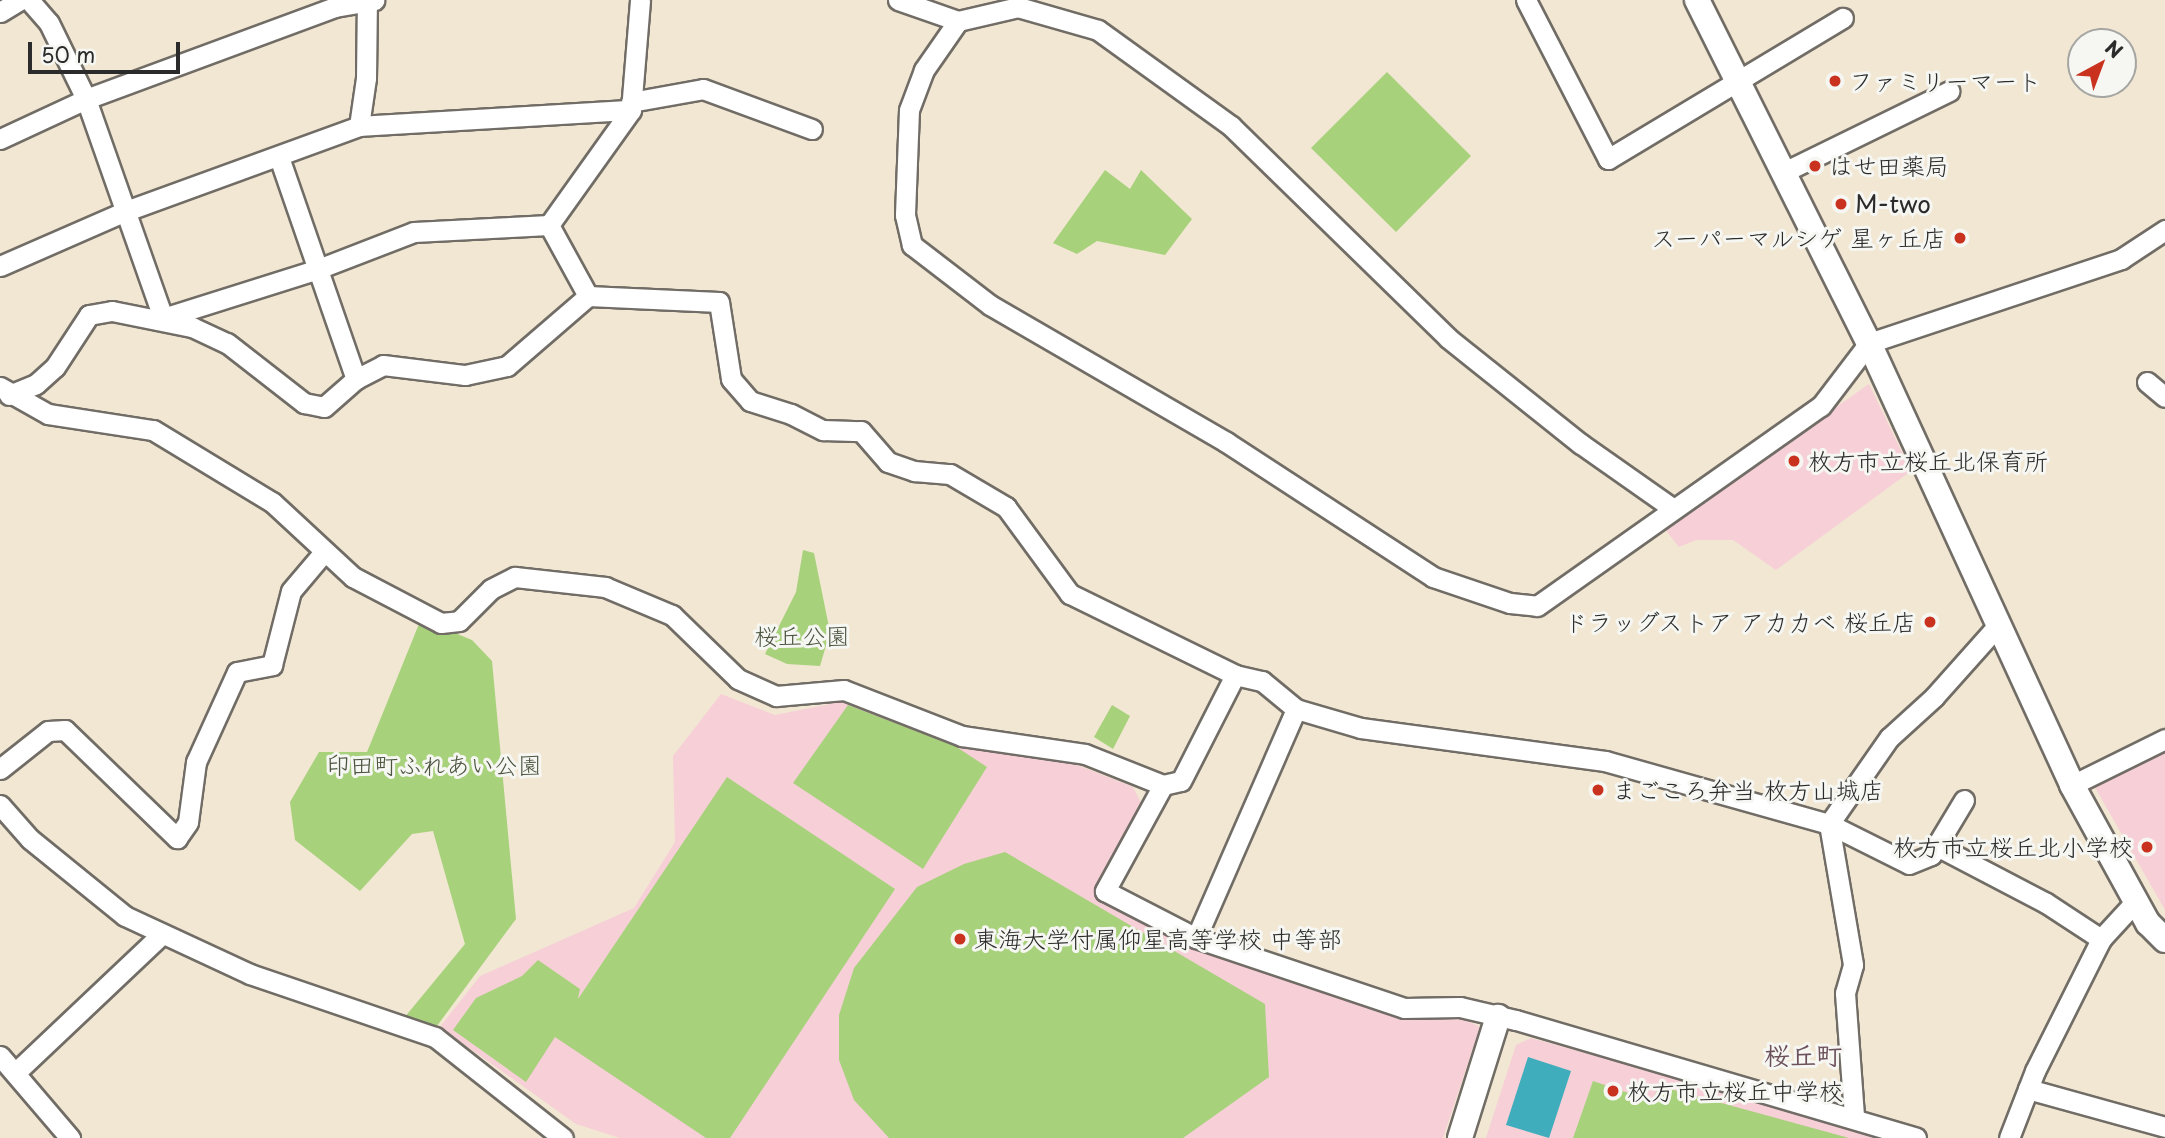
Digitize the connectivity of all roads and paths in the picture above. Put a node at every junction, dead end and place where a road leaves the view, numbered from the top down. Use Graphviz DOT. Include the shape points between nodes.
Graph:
graph roads {
  1 [pos="20,0"];
  2 [pos="29,0"];
  3 [pos="367,0"];
  4 [pos="374,0"];
  5 [pos="640,0"];
  6 [pos="898,0"];
  7 [pos="1526,0"];
  8 [pos="1698,0"];
  9 [pos="0,12"];
  10 [pos="1843,18"];
  11 [pos="958,22"];
  12 [pos="1738,80"];
  13 [pos="1950,91"];
  14 [pos="86,99"];
  15 [pos="631,106"];
  16 [pos="359,126"];
  17 [pos="812,129"];
  18 [pos="0,139"];
  19 [pos="279,157"];
  20 [pos="1786,171"];
  21 [pos="126,211"];
  22 [pos="549,225"];
  23 [pos="2165,230"];
  24 [pos="0,266"];
  25 [pos="318,270"];
  26 [pos="588,296"];
  27 [pos="163,318"];
  28 [pos="1869,343"];
  29 [pos="356,379"];
  30 [pos="2147,382"];
  31 [pos="4,391"];
  32 [pos="2165,397"];
  33 [pos="1672,508"];
  34 [pos="324,552"];
  35 [pos="1999,624"];
  36 [pos="1235,674"];
  37 [pos="1296,709"];
  38 [pos="2165,740"];
  39 [pos="0,769"];
  40 [pos="1163,785"];
  41 [pos="2073,785"];
  42 [pos="1964,800"];
  43 [pos="0,805"];
  44 [pos="1829,824"];
  45 [pos="1937,846"];
  46 [pos="2136,901"];
  47 [pos="160,936"];
  48 [pos="1196,937"];
  49 [pos="2101,939"];
  50 [pos="2165,940"];
  51 [pos="1498,1017"];
  52 [pos="0,1056"];
  53 [pos="15,1073"];
  54 [pos="2028,1089"];
  55 [pos="1854,1116"];
  56 [pos="2165,1127"];
  57 [pos="70,1138"];
  58 [pos="563,1138"];
  59 [pos="1460,1138"];
  60 [pos="1916,1138"];
  61 [pos="2009,1138"];
  1 -- 9 [label="street"];
  2 -- 14 [label="street" via="49,23"];
  3 -- 4 [label="street"];
  3 -- 14 [label="street" via="335,7"];
  3 -- 16 [label="street" via="366,78"];
  5 -- 15 [label="street"];
  6 -- 11 [label="street"];
  7 -- 12 [label="street" via="1608,159"];
  8 -- 12 [label="street"];
  10 -- 12 [label="street"];
  11 -- 33 [label="street" via="1018,8 1098,30 1231,126 1448,338 1581,444"];
  11 -- 33 [label="street" via="924,70 909,110 905,215 912,245 990,305 1226,442 1433,577 1510,603 1537,606"];
  12 -- 20 [label="street"];
  13 -- 20 [label="street"];
  14 -- 18 [label="street"];
  14 -- 21 [label="street"];
  15 -- 16 [label="street"];
  15 -- 17 [label="street" via="703,89"];
  15 -- 22 [label="street"];
  16 -- 19 [label="street"];
  19 -- 21 [label="street"];
  19 -- 25 [label="street"];
  20 -- 28 [label="street"];
  21 -- 24 [label="street"];
  21 -- 27 [label="street"];
  22 -- 25 [label="street" via="414,232"];
  22 -- 26 [label="street"];
  23 -- 28 [label="street" via="2121,259"];
  25 -- 27 [label="street"];
  25 -- 29 [label="street"];
  26 -- 29 [label="street" via="507,366 466,375 383,365"];
  26 -- 36 [label="street" via="719,302 731,379 750,401 823,430 862,431 888,462 914,471 950,474 1006,507 1070,594"];
  27 -- 29 [label="street" via="228,343 304,402 324,407"];
  27 -- 31 [label="street" via="112,311 89,315 55,367 36,384"];
  28 -- 33 [label="street" via="1821,406"];
  28 -- 35 [label="street"];
  30 -- 32 [label="street"];
  31 -- 34 [label="street" via="48,414 153,430 272,502"];
  34 -- 39 [label="street" via="291,591 272,665 237,672 196,762 188,822 177,838 65,730 48,731"];
  34 -- 40 [label="street" via="353,577 441,623 459,621 491,589 515,577 605,587 673,615 738,679 776,696 844,690 962,736 1085,754"];
  35 -- 41 [label="street"];
  35 -- 44 [label="street" via="1934,697 1889,738"];
  36 -- 37 [label="street" via="1262,681"];
  36 -- 40 [label="street" via="1181,781"];
  37 -- 44 [label="street" via="1361,728 1605,761"];
  37 -- 48 [label="street"];
  38 -- 41 [label="street"];
  40 -- 48 [label="street" via="1105,891"];
  41 -- 46 [label="street"];
  42 -- 45 [label="street"];
  43 -- 47 [label="street" via="72,875"];
  44 -- 45 [label="street" via="1909,864 1931,855"];
  44 -- 55 [label="street" via="1853,965 1845,993"];
  45 -- 49 [label="street" via="2046,903"];
  46 -- 49 [label="street"];
  46 -- 50 [label="street"];
  47 -- 53 [label="street"];
  47 -- 58 [label="street" via="250,974 435,1037"];
  48 -- 51 [label="street" via="1404,1008 1460,1007"];
  49 -- 54 [label="street"];
  51 -- 55 [label="street"];
  51 -- 59 [label="street"];
  52 -- 53 [label="street"];
  53 -- 57 [label="street"];
  54 -- 56 [label="street"];
  54 -- 61 [label="street"];
  55 -- 60 [label="street"];
}
